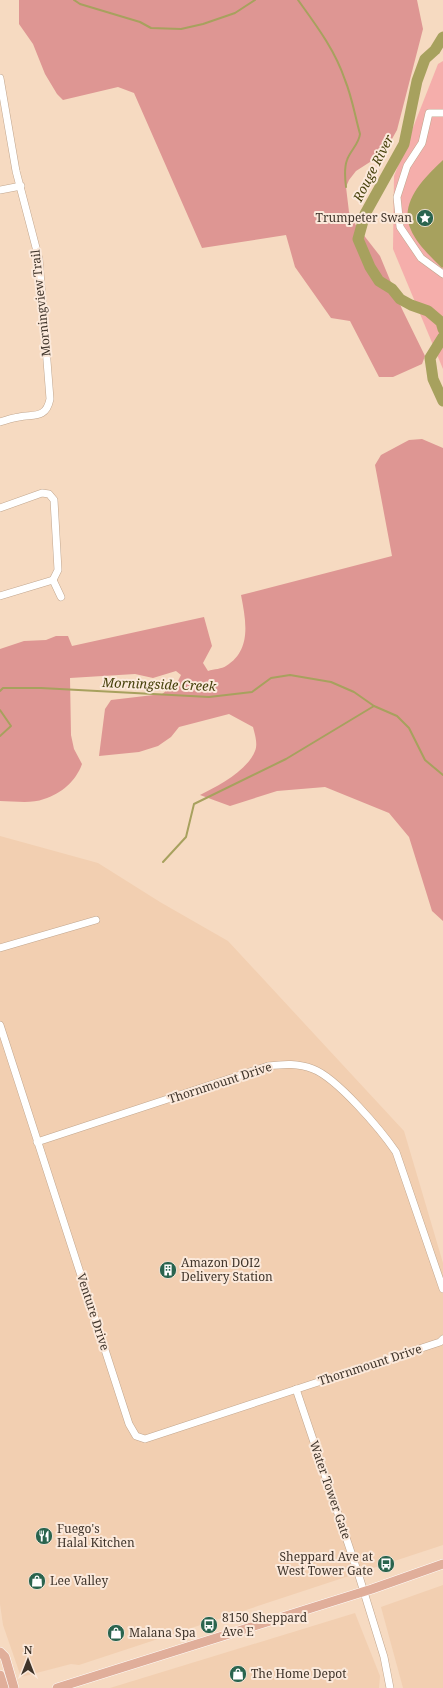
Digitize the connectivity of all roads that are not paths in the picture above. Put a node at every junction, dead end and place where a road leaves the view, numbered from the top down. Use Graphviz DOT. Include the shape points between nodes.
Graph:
graph roads {
  1 [pos="0,78"];
  2 [pos="443,113"];
  3 [pos="21,186"];
  4 [pos="0,190"];
  5 [pos="443,274"];
  6 [pos="0,422"];
  7 [pos="0,508"];
  8 [pos="53,580"];
  9 [pos="0,596"];
  10 [pos="61,597"];
  11 [pos="96,920"];
  12 [pos="0,948"];
  13 [pos="0,1025"];
  14 [pos="37,1142"];
  15 [pos="443,1289"];
  16 [pos="443,1339"];
  17 [pos="296,1389"];
  18 [pos="443,1564"];
  19 [pos="363,1592"];
  20 [pos="0,1652"];
  21 [pos="0,1675"];
  22 [pos="4,1688"];
  23 [pos="14,1688"];
  24 [pos="57,1688"];
  25 [pos="390,1688"];
  1 -- 3 [label="street, Morningview Trail"];
  2 -- 5 [label="street" via="429,113 422,143 407,166 397,197 400,227 421,258"];
  3 -- 4 [label="street"];
  3 -- 6 [label="street, Morningview Trail" via="39,259 50,399 47,409 42,414"];
  7 -- 8 [label="street" via="42,494 49,494 54,500 58,570"];
  8 -- 9 [label="street"];
  8 -- 10 [label="street"];
  11 -- 12 [label="street"];
  13 -- 14 [label="street, Venture Drive"];
  14 -- 15 [label="street, Thornmount Drive" via="268,1066 287,1063 315,1070 335,1082 385,1136 396,1152"];
  14 -- 17 [label="street, Venture Drive" via="129,1424 136,1436 145,1439"];
  16 -- 17 [label="street, Thornmount Drive"];
  17 -- 19 [label="street, Water Tower Gate"];
  18 -- 19 [label="main road"];
  19 -- 24 [label="main road"];
  19 -- 25 [label="street, Water Tower Gate" via="384,1657"];
  20 -- 23 [label="main road" via="5,1657"];
  21 -- 22 [label="main road"];
}
